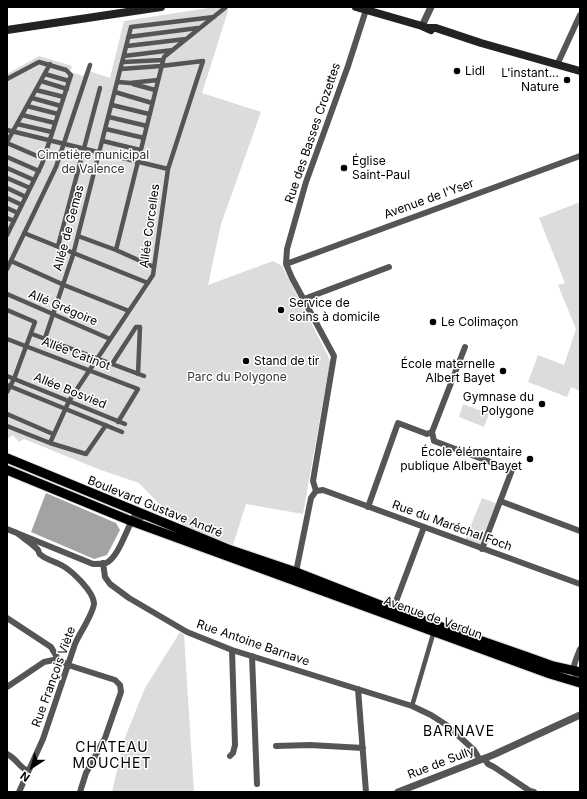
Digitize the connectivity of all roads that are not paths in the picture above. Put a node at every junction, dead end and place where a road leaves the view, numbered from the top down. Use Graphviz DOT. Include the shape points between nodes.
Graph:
graph roads {
  1 [pos="161,7"];
  2 [pos="226,7"];
  3 [pos="356,7"];
  4 [pos="431,7"];
  5 [pos="366,10"];
  6 [pos="580,15"];
  7 [pos="214,17"];
  8 [pos="425,27"];
  9 [pos="200,28"];
  10 [pos="7,30"];
  11 [pos="128,37"];
  12 [pos="186,39"];
  13 [pos="126,46"];
  14 [pos="172,50"];
  15 [pos="124,56"];
  16 [pos="163,60"];
  17 [pos="123,62"];
  18 [pos="50,64"];
  19 [pos="557,64"];
  20 [pos="90,65"];
  21 [pos="161,66"];
  22 [pos="121,69"];
  23 [pos="580,71"];
  24 [pos="45,74"];
  25 [pos="7,79"];
  26 [pos="158,80"];
  27 [pos="41,81"];
  28 [pos="69,81"];
  29 [pos="118,82"];
  30 [pos="130,83"];
  31 [pos="100,88"];
  32 [pos="67,89"];
  33 [pos="36,90"];
  34 [pos="155,90"];
  35 [pos="115,92"];
  36 [pos="64,97"];
  37 [pos="32,98"];
  38 [pos="152,103"];
  39 [pos="112,105"];
  40 [pos="27,106"];
  41 [pos="61,106"];
  42 [pos="58,114"];
  43 [pos="150,114"];
  44 [pos="22,115"];
  45 [pos="109,117"];
  46 [pos="55,123"];
  47 [pos="17,124"];
  48 [pos="146,126"];
  49 [pos="106,129"];
  50 [pos="7,130"];
  51 [pos="13,131"];
  52 [pos="52,132"];
  53 [pos="144,138"];
  54 [pos="49,140"];
  55 [pos="103,141"];
  56 [pos="7,143"];
  57 [pos="64,144"];
  58 [pos="85,149"];
  59 [pos="140,150"];
  60 [pos="100,152"];
  61 [pos="580,156"];
  62 [pos="7,157"];
  63 [pos="44,159"];
  64 [pos="138,162"];
  65 [pos="7,168"];
  66 [pos="168,169"];
  67 [pos="39,171"];
  68 [pos="7,178"];
  69 [pos="34,180"];
  70 [pos="7,188"];
  71 [pos="30,188"];
  72 [pos="26,197"];
  73 [pos="7,198"];
  74 [pos="22,205"];
  75 [pos="7,208"];
  76 [pos="18,213"];
  77 [pos="7,218"];
  78 [pos="14,221"];
  79 [pos="8,229"];
  80 [pos="24,233"];
  81 [pos="7,236"];
  82 [pos="78,236"];
  83 [pos="58,246"];
  84 [pos="116,250"];
  85 [pos="73,252"];
  86 [pos="11,261"];
  87 [pos="286,264"];
  88 [pos="154,267"];
  89 [pos="389,268"];
  90 [pos="7,269"];
  91 [pos="148,283"];
  92 [pos="64,285"];
  93 [pos="7,294"];
  94 [pos="304,300"];
  95 [pos="7,310"];
  96 [pos="129,311"];
  97 [pos="53,314"];
  98 [pos="32,334"];
  99 [pos="45,338"];
  100 [pos="7,339"];
  101 [pos="110,339"];
  102 [pos="27,346"];
  103 [pos="465,347"];
  104 [pos="98,358"];
  105 [pos="112,364"];
  106 [pos="90,370"];
  107 [pos="138,374"];
  108 [pos="7,376"];
  109 [pos="144,376"];
  110 [pos="14,379"];
  111 [pos="8,386"];
  112 [pos="7,392"];
  113 [pos="69,401"];
  114 [pos="65,409"];
  115 [pos="7,414"];
  116 [pos="118,422"];
  117 [pos="125,424"];
  118 [pos="106,425"];
  119 [pos="7,426"];
  120 [pos="122,432"];
  121 [pos="432,432"];
  122 [pos="54,434"];
  123 [pos="50,443"];
  124 [pos="7,458"];
  125 [pos="7,470"];
  126 [pos="316,491"];
  127 [pos="500,501"];
  128 [pos="368,507"];
  129 [pos="132,519"];
  130 [pos="164,524"];
  131 [pos="424,527"];
  132 [pos="7,529"];
  133 [pos="580,531"];
  134 [pos="16,533"];
  135 [pos="482,548"];
  136 [pos="231,554"];
  137 [pos="103,564"];
  138 [pos="296,572"];
  139 [pos="279,574"];
  140 [pos="580,584"];
  141 [pos="392,613"];
  142 [pos="7,618"];
  143 [pos="434,631"];
  144 [pos="580,649"];
  145 [pos="232,650"];
  146 [pos="252,656"];
  147 [pos="58,659"];
  148 [pos="68,665"];
  149 [pos="576,671"];
  150 [pos="580,682"];
  151 [pos="7,687"];
  152 [pos="358,689"];
  153 [pos="412,706"];
  154 [pos="580,715"];
  155 [pos="276,746"];
  156 [pos="363,748"];
  157 [pos="7,754"];
  158 [pos="230,756"];
  159 [pos="482,759"];
  160 [pos="28,771"];
  161 [pos="257,784"];
  162 [pos="19,792"];
  163 [pos="80,792"];
  164 [pos="366,792"];
  165 [pos="398,792"];
  166 [pos="531,792"];
  1 -- 10 [label="main road"];
  2 -- 7 [label="street"];
  3 -- 5 [label="main road"];
  4 -- 8 [label="street"];
  5 -- 8 [label="main road"];
  5 -- 87 [label="street, Rue des Basses Crozettes" via="306,182 287,249"];
  6 -- 19 [label="street"];
  7 -- 9 [label="street"];
  7 -- 11 [label="street, Allée de Gemas" via="131,27"];
  8 -- 19 [label="main road" via="443,35"];
  9 -- 11 [label="street"];
  9 -- 12 [label="street"];
  11 -- 13 [label="street, Allée de Gemas"];
  12 -- 13 [label="street"];
  12 -- 14 [label="street"];
  13 -- 15 [label="street, Allée de Gemas"];
  14 -- 15 [label="street"];
  14 -- 16 [label="street"];
  15 -- 17 [label="street, Allée de Gemas"];
  16 -- 17 [label="street"];
  16 -- 21 [label="street"];
  17 -- 22 [label="street, Allée de Gemas"];
  18 -- 24 [label="street"];
  18 -- 25 [label="street" via="39,62"];
  18 -- 28 [label="street" via="66,70 71,75"];
  19 -- 23 [label="main road"];
  20 -- 57 [label="street"];
  21 -- 22 [label="street"];
  21 -- 26 [label="street"];
  21 -- 66 [label="street, Allée Corcelles" via="203,61"];
  22 -- 29 [label="street, Allée de Gemas"];
  24 -- 27 [label="street"];
  24 -- 28 [label="street"];
  26 -- 30 [label="street"];
  26 -- 34 [label="street"];
  27 -- 32 [label="street"];
  27 -- 33 [label="street"];
  28 -- 32 [label="street"];
  29 -- 30 [label="street"];
  29 -- 35 [label="street, Allée de Gemas"];
  30 -- 34 [label="street"];
  31 -- 58 [label="street"];
  32 -- 36 [label="street"];
  33 -- 36 [label="street"];
  33 -- 37 [label="street"];
  34 -- 38 [label="street"];
  35 -- 38 [label="street"];
  35 -- 39 [label="street, Allée de Gemas"];
  36 -- 41 [label="street"];
  37 -- 40 [label="street"];
  37 -- 41 [label="street"];
  38 -- 43 [label="street"];
  39 -- 43 [label="street"];
  39 -- 45 [label="street, Allée de Gemas"];
  40 -- 42 [label="street"];
  40 -- 44 [label="street"];
  41 -- 42 [label="street"];
  42 -- 46 [label="street"];
  43 -- 48 [label="street"];
  44 -- 46 [label="street"];
  44 -- 47 [label="street"];
  45 -- 48 [label="street"];
  45 -- 49 [label="street, Allée de Gemas"];
  46 -- 52 [label="street"];
  47 -- 51 [label="street"];
  47 -- 52 [label="street"];
  48 -- 53 [label="street"];
  49 -- 53 [label="street"];
  49 -- 55 [label="street, Allée de Gemas"];
  50 -- 51 [label="street"];
  51 -- 54 [label="street"];
  51 -- 56 [label="street"];
  52 -- 54 [label="street"];
  53 -- 59 [label="street"];
  54 -- 57 [label="street"];
  54 -- 63 [label="street"];
  55 -- 59 [label="street"];
  55 -- 60 [label="street, Allée de Gemas"];
  56 -- 63 [label="street"];
  57 -- 58 [label="street"];
  57 -- 80 [label="street" via="56,167"];
  58 -- 60 [label="street"];
  58 -- 83 [label="street"];
  59 -- 64 [label="street"];
  60 -- 64 [label="street"];
  60 -- 82 [label="street, Allée de Gemas"];
  61 -- 87 [label="street, Avenue de l'Yser"];
  62 -- 67 [label="street"];
  63 -- 67 [label="street"];
  64 -- 66 [label="street"];
  64 -- 84 [label="street"];
  65 -- 69 [label="street"];
  66 -- 88 [label="street, Allée Corcelles"];
  67 -- 69 [label="street"];
  68 -- 71 [label="street"];
  69 -- 71 [label="street"];
  70 -- 72 [label="street"];
  71 -- 72 [label="street"];
  72 -- 74 [label="street"];
  73 -- 74 [label="street"];
  74 -- 76 [label="street"];
  75 -- 76 [label="street"];
  76 -- 78 [label="street"];
  77 -- 78 [label="street"];
  78 -- 79 [label="street"];
  79 -- 81 [label="street"];
  80 -- 83 [label="street"];
  80 -- 86 [label="street"];
  82 -- 84 [label="street"];
  82 -- 85 [label="street, Allée de Gemas"];
  83 -- 85 [label="street"];
  84 -- 88 [label="street"];
  85 -- 91 [label="street"];
  85 -- 92 [label="street, Allée de Gemas"];
  86 -- 90 [label="street"];
  86 -- 92 [label="street"];
  87 -- 94 [label="street"];
  88 -- 91 [label="street, Allée Corcelles"];
  89 -- 94 [label="street"];
  91 -- 96 [label="street, Allée Corcelles"];
  92 -- 96 [label="street"];
  92 -- 97 [label="street, Allée de Gemas"];
  93 -- 97 [label="street, Allé Grégoire"];
  94 -- 126 [label="street" via="334,356 313,480"];
  95 -- 98 [label="street" via="35,322"];
  96 -- 101 [label="street, Allée Corcelles"];
  97 -- 99 [label="street, Allée de Gemas"];
  97 -- 101 [label="street, Allé Grégoire"];
  98 -- 99 [label="street"];
  98 -- 102 [label="street"];
  99 -- 104 [label="street"];
  100 -- 102 [label="street, Allée Catinot"];
  101 -- 104 [label="street, Allée Corcelles"];
  102 -- 106 [label="street, Allée Catinot"];
  102 -- 110 [label="street"];
  103 -- 121 [label="street"];
  104 -- 105 [label="street"];
  104 -- 106 [label="street, Allée Corcelles"];
  105 -- 107 [label="street"];
  105 -- 107 [label="street" via="136,327 140,327"];
  106 -- 113 [label="street, Allée Corcelles"];
  106 -- 116 [label="street, Allée Catinot" via="138,389"];
  107 -- 109 [label="street"];
  108 -- 110 [label="street, Allée Bosvied"];
  110 -- 111 [label="street"];
  110 -- 113 [label="street, Allée Bosvied"];
  111 -- 112 [label="street"];
  111 -- 114 [label="street"];
  113 -- 114 [label="street, Allée Corcelles"];
  113 -- 116 [label="street, Allée Bosvied"];
  114 -- 118 [label="street"];
  114 -- 122 [label="street, Allée Corcelles"];
  115 -- 122 [label="street"];
  116 -- 117 [label="street, Allée Bosvied"];
  118 -- 120 [label="street"];
  118 -- 123 [label="street" via="86,454"];
  119 -- 123 [label="street"];
  121 -- 127 [label="street" via="434,441 512,470"];
  121 -- 128 [label="street" via="427,434 398,423"];
  122 -- 123 [label="street, Allée Corcelles"];
  124 -- 130 [label="main road, Boulevard Gustave André"];
  125 -- 129 [label="main road, Boulevard Gustave André"];
  126 -- 128 [label="street, Rue du Maréchal Foch" via="323,490"];
  126 -- 138 [label="street" via="311,498"];
  127 -- 133 [label="street"];
  127 -- 135 [label="street"];
  128 -- 131 [label="street, Rue du Maréchal Foch"];
  129 -- 130 [label="street" via="139,515"];
  129 -- 136 [label="main road, Boulevard Gustave André"];
  129 -- 137 [label="street" via="115,554"];
  130 -- 136 [label="main road, Boulevard Gustave André"];
  131 -- 135 [label="street, Rue du Maréchal Foch"];
  131 -- 141 [label="street"];
  132 -- 134 [label="street"];
  134 -- 137 [label="street" via="93,564"];
  134 -- 148 [label="street, Rue François Viète" via="38,550 40,555 64,566 92,595 93,609 80,632"];
  135 -- 140 [label="street, Rue du Maréchal Foch"];
  136 -- 138 [label="main road, Boulevard Gustave André"];
  136 -- 139 [label="main road, Boulevard Gustave André"];
  137 -- 145 [label="street, Rue Antoine Barnave" via="107,580 129,598 187,632"];
  138 -- 139 [label="street"];
  138 -- 141 [label="main road, Avenue de Verdun"];
  139 -- 141 [label="main road, Avenue de Verdun"];
  141 -- 143 [label="main road, Avenue de Verdun"];
  141 -- 149 [label="main road, Avenue de Verdun" via="553,666"];
  142 -- 147 [label="street" via="50,647"];
  143 -- 150 [label="main road, Avenue de Verdun" via="550,674"];
  143 -- 153 [label="street"];
  144 -- 149 [label="street"];
  145 -- 146 [label="street, Rue Antoine Barnave"];
  145 -- 158 [label="street" via="235,745 234,753"];
  146 -- 152 [label="street, Rue Antoine Barnave"];
  146 -- 161 [label="street"];
  147 -- 148 [label="street"];
  147 -- 151 [label="street" via="44,662"];
  148 -- 160 [label="street, Rue François Viète" via="43,739"];
  148 -- 163 [label="street" via="115,680 120,685 121,692 106,738 86,772"];
  149 -- 150 [label="street" via="574,674"];
  152 -- 153 [label="street, Rue Antoine Barnave"];
  152 -- 156 [label="street"];
  153 -- 159 [label="street, Rue Antoine Barnave" via="448,726"];
  154 -- 159 [label="street, Rue de Sully"];
  155 -- 156 [label="street"];
  156 -- 164 [label="street"];
  157 -- 160 [label="street"];
  159 -- 165 [label="street, Rue de Sully"];
  159 -- 166 [label="street, Rue Antoine Barnave"];
  160 -- 162 [label="street, Rue François Viète"];
}
